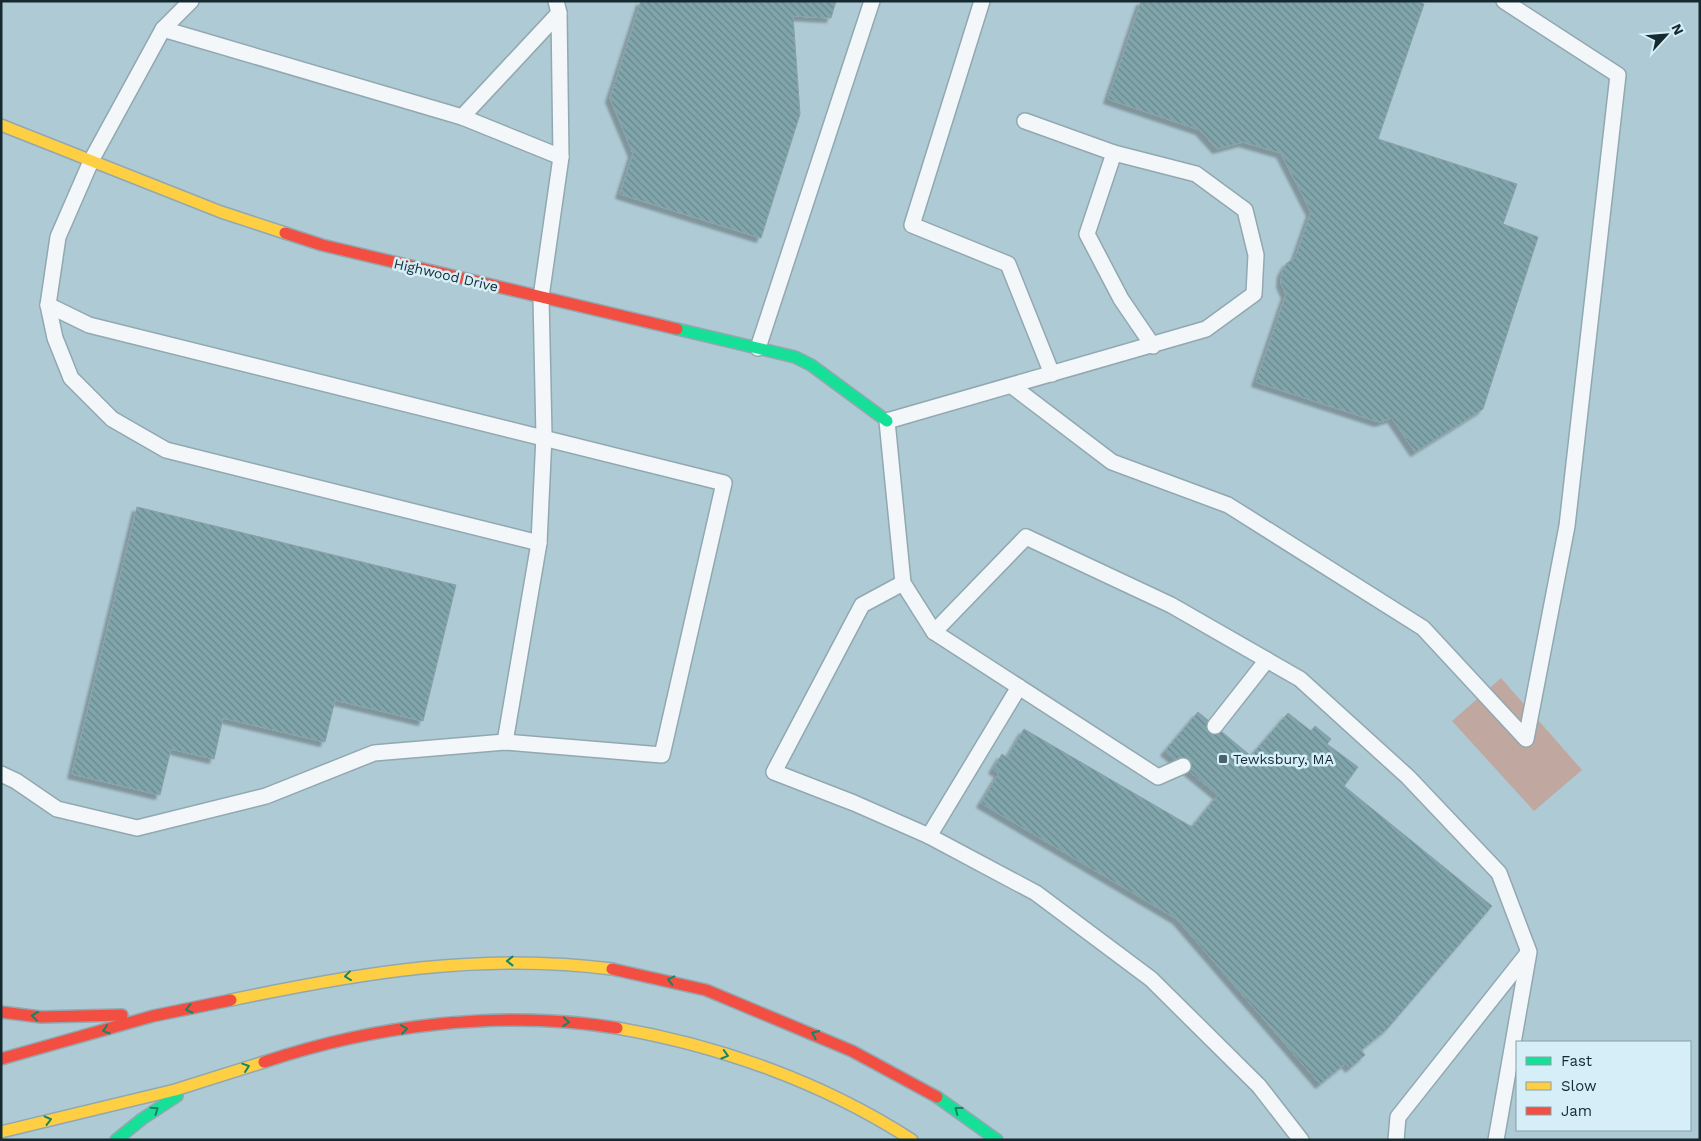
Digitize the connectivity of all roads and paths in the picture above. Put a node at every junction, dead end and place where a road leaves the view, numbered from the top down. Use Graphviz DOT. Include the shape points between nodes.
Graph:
graph roads {
  1 [pos="191,1"];
  2 [pos="872,1"];
  3 [pos="982,1"];
  4 [pos="1504,1"];
  5 [pos="557,7"];
  6 [pos="164,30"];
  7 [pos="462,117"];
  8 [pos="1025,121"];
  9 [pos="1,125"];
  10 [pos="1114,153"];
  11 [pos="561,157"];
  12 [pos="92,159"];
  13 [pos="541,297"];
  14 [pos="48,305"];
  15 [pos="1153,346"];
  16 [pos="758,348"];
  17 [pos="1052,374"];
  18 [pos="1012,386"];
  19 [pos="887,421"];
  20 [pos="544,436"];
  21 [pos="539,543"];
  22 [pos="903,583"];
  23 [pos="934,632"];
  24 [pos="1267,660"];
  25 [pos="1019,687"];
  26 [pos="1215,726"];
  27 [pos="505,742"];
  28 [pos="1183,766"];
  29 [pos="1,774"];
  30 [pos="929,836"];
  31 [pos="1529,952"];
  32 [pos="1,1012"];
  33 [pos="153,1016"];
  34 [pos="1,1059"];
  35 [pos="200,1083"];
  36 [pos="1,1132"];
  37 [pos="116,1140"];
  38 [pos="912,1140"];
  39 [pos="997,1140"];
  40 [pos="1301,1140"];
  41 [pos="1396,1140"];
  42 [pos="1496,1140"];
  1 -- 6 [label="lane"];
  2 -- 16 [label="lane"];
  3 -- 17 [label="lane" via="912,225 1008,264"];
  4 -- 18 [label="lane" via="1618,75 1567,526 1526,739 1423,628 1228,506 1112,462"];
  5 -- 7 [label="lane"];
  5 -- 11 [label="lane"];
  6 -- 7 [label="lane"];
  6 -- 12 [label="lane"];
  7 -- 11 [label="lane"];
  8 -- 10 [label="lane"];
  9 -- 12 [label="main road, Highwood Drive"];
  10 -- 15 [label="lane" via="1087,234 1121,299"];
  10 -- 15 [label="lane" via="1196,174 1245,210 1256,255 1254,294 1206,329"];
  11 -- 13 [label="lane"];
  12 -- 13 [label="main road, Highwood Drive" via="222,212 322,245"];
  12 -- 14 [label="lane" via="58,237"];
  13 -- 16 [label="main road, Highwood Drive"];
  13 -- 20 [label="lane"];
  14 -- 20 [label="lane" via="89,324"];
  14 -- 21 [label="lane" via="55,338 71,378 112,419 166,450"];
  15 -- 17 [label="lane"];
  16 -- 19 [label="main road, Highwood Drive" via="806,362"];
  17 -- 18 [label="lane"];
  18 -- 19 [label="lane"];
  19 -- 22 [label="lane"];
  20 -- 21 [label="lane"];
  20 -- 27 [label="lane" via="724,483 662,755"];
  21 -- 27 [label="lane"];
  22 -- 23 [label="lane"];
  22 -- 30 [label="lane" via="862,605 774,772"];
  23 -- 24 [label="lane" via="1026,537 1171,605"];
  23 -- 25 [label="lane"];
  24 -- 26 [label="lane"];
  24 -- 31 [label="lane" via="1300,679 1401,771 1499,873"];
  25 -- 28 [label="lane" via="1158,777"];
  25 -- 30 [label="lane"];
  27 -- 29 [label="lane" via="374,753 266,796 137,828 57,809 16,780"];
  30 -- 40 [label="lane" via="1036,892 1151,979 1259,1086"];
  31 -- 41 [label="lane" via="1398,1117"];
  31 -- 42 [label="lane"];
  33 -- 32 [label="main road, one-way" via="41,1017"];
  33 -- 34 [label="main road, one-way"];
  39 -- 33 [label="main road, one-way" via="950,1104 837,1043 691,985 622,970 538,961 433,964 342,976"];
  36 -- 35 [label="main road, one-way"];
  37 -- 35 [label="main road, one-way" via="166,1102"];
  35 -- 38 [label="main road, one-way" via="316,1046 367,1035 460,1023 564,1022 667,1038 765,1066 852,1103"];
}
